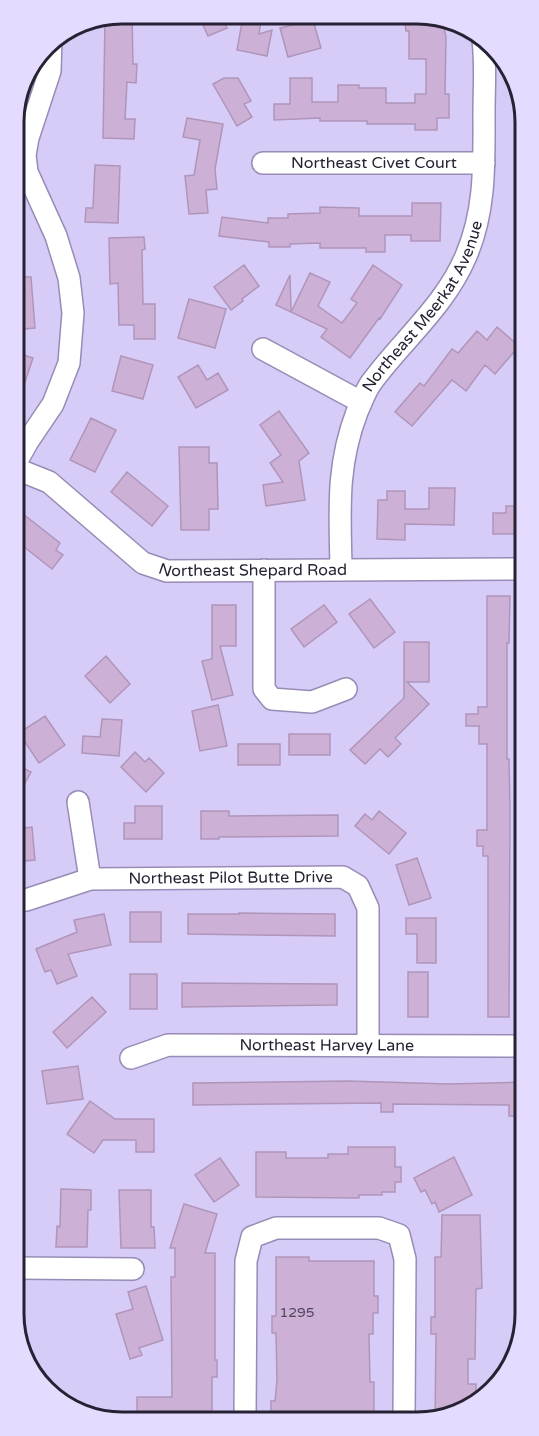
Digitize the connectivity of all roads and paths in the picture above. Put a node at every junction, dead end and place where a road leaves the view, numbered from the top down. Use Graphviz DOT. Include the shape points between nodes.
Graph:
graph roads {
  1 [pos="483,50"];
  2 [pos="50,56"];
  3 [pos="263,163"];
  4 [pos="484,163"];
  5 [pos="263,349"];
  6 [pos="361,402"];
  7 [pos="24,448"];
  8 [pos="24,472"];
  9 [pos="340,569"];
  10 [pos="515,569"];
  11 [pos="264,570"];
  12 [pos="346,689"];
  13 [pos="78,802"];
  14 [pos="90,879"];
  15 [pos="24,900"];
  16 [pos="368,1045"];
  17 [pos="515,1046"];
  18 [pos="131,1059"];
  19 [pos="24,1268"];
  20 [pos="133,1269"];
  21 [pos="245,1412"];
  22 [pos="405,1412"];
  1 -- 4 [label="street, Northeast Meerkat Avenue"];
  2 -- 7 [label="street" via="50,71 25,155 27,172 56,236 69,278 73,313 69,363 53,404"];
  3 -- 4 [label="street, Northeast Civet Court"];
  4 -- 6 [label="street, Northeast Meerkat Avenue" via="478,223 452,287 372,381"];
  5 -- 6 [label="street"];
  6 -- 9 [label="street, Northeast Meerkat Avenue" via="342,461"];
  8 -- 11 [label="street, Northeast Shepard Road" via="49,483 143,562 167,571"];
  9 -- 10 [label="street, Northeast Shepard Road"];
  9 -- 11 [label="street, Northeast Shepard Road"];
  11 -- 12 [label="street" via="264,689 272,699 312,702"];
  13 -- 14 [label="street"];
  14 -- 15 [label="street, Northeast Pilot Butte Drive"];
  14 -- 16 [label="street, Northeast Pilot Butte Drive" via="343,877 358,886 368,908"];
  16 -- 17 [label="street, Northeast Harvey Lane"];
  16 -- 18 [label="street, Northeast Harvey Lane" via="168,1046"];
  19 -- 20 [label="street"];
  21 -- 22 [label="street" via="246,1261 252,1237 276,1228 379,1228 399,1235 405,1259"];
}
